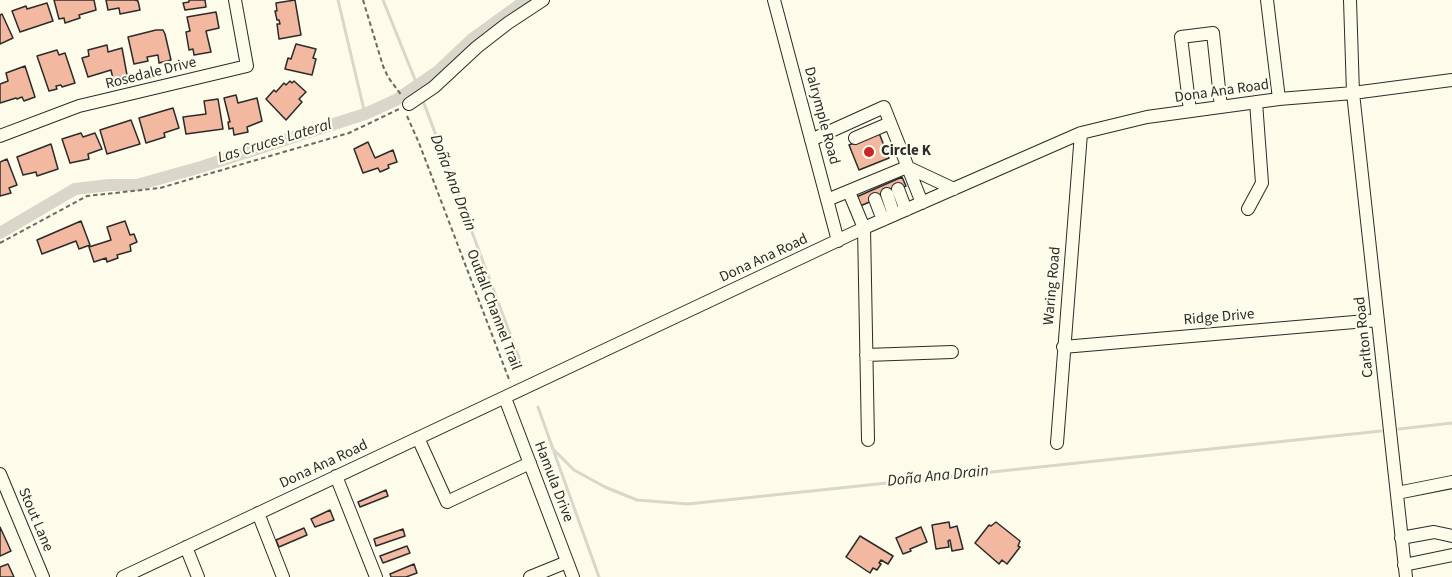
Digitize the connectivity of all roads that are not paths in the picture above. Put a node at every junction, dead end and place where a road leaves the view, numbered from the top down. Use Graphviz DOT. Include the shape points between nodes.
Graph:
graph roads {
  1 [pos="235,0"];
  2 [pos="543,0"];
  3 [pos="774,0"];
  4 [pos="1267,0"];
  5 [pos="1350,0"];
  6 [pos="1452,80"];
  7 [pos="1353,93"];
  8 [pos="1279,99"];
  9 [pos="1256,102"];
  10 [pos="407,105"];
  11 [pos="1221,107"];
  12 [pos="1190,111"];
  13 [pos="890,123"];
  14 [pos="1081,133"];
  15 [pos="0,136"];
  16 [pos="855,138"];
  17 [pos="811,140"];
  18 [pos="907,167"];
  19 [pos="883,186"];
  20 [pos="954,189"];
  21 [pos="849,192"];
  22 [pos="828,200"];
  23 [pos="922,203"];
  24 [pos="1248,209"];
  25 [pos="906,210"];
  26 [pos="889,217"];
  27 [pos="864,228"];
  28 [pos="838,241"];
  29 [pos="1378,320"];
  30 [pos="1064,347"];
  31 [pos="952,352"];
  32 [pos="866,355"];
  33 [pos="510,396"];
  34 [pos="418,438"];
  35 [pos="868,440"];
  36 [pos="1057,442"];
  37 [pos="530,463"];
  38 [pos="0,474"];
  39 [pos="336,476"];
  40 [pos="1452,482"];
  41 [pos="1397,493"];
  42 [pos="258,513"];
  43 [pos="1452,536"];
  44 [pos="1401,538"];
  45 [pos="186,547"];
  46 [pos="1452,555"];
  47 [pos="567,561"];
  48 [pos="1405,571"];
  49 [pos="43,577"];
  50 [pos="123,577"];
  51 [pos="198,577"];
  52 [pos="284,577"];
  53 [pos="376,577"];
  54 [pos="530,577"];
  55 [pos="573,577"];
  1 -- 15 [label="street, Rosedale Drive" via="247,66 79,106"];
  2 -- 10 [label="street" via="508,23 434,87"];
  3 -- 17 [label="street, Dalrymple Road"];
  4 -- 8 [label="street"];
  5 -- 7 [label="street, Carlton Road"];
  6 -- 7 [label="street, Dona Ana Road"];
  7 -- 8 [label="street, Dona Ana Road"];
  7 -- 29 [label="street, Carlton Road"];
  8 -- 9 [label="street, Dona Ana Road"];
  9 -- 11 [label="street, Dona Ana Road"];
  9 -- 24 [label="street" via="1262,183"];
  11 -- 12 [label="street, Dona Ana Road"];
  11 -- 12 [label="street" via="1213,33 1181,37"];
  12 -- 14 [label="street, Dona Ana Road"];
  13 -- 16 [label="street"];
  13 -- 17 [label="street" via="884,107"];
  13 -- 18 [label="street"];
  14 -- 20 [label="street, Dona Ana Road"];
  14 -- 30 [label="street, Waring Road"];
  17 -- 22 [label="street, Dalrymple Road"];
  18 -- 19 [label="street"];
  18 -- 20 [label="street"];
  18 -- 23 [label="street"];
  19 -- 21 [label="street"];
  19 -- 25 [label="street"];
  19 -- 26 [label="street"];
  20 -- 23 [label="street, Dona Ana Road"];
  21 -- 22 [label="street"];
  21 -- 27 [label="street"];
  22 -- 28 [label="street, Dalrymple Road"];
  23 -- 25 [label="street, Dona Ana Road"];
  25 -- 26 [label="street, Dona Ana Road"];
  26 -- 27 [label="street, Dona Ana Road"];
  27 -- 28 [label="street, Dona Ana Road"];
  27 -- 32 [label="street"];
  28 -- 33 [label="street, Dona Ana Road"];
  29 -- 30 [label="street, Ridge Drive"];
  29 -- 41 [label="street, Carlton Road"];
  30 -- 36 [label="street, Waring Road"];
  31 -- 32 [label="street"];
  32 -- 35 [label="street"];
  33 -- 34 [label="street, Dona Ana Road"];
  33 -- 37 [label="street, Hamula Drive"];
  34 -- 37 [label="street" via="447,502"];
  34 -- 39 [label="street, Dona Ana Road"];
  37 -- 47 [label="street, Hamula Drive"];
  38 -- 49 [label="street, Stout Lane"];
  39 -- 42 [label="street, Dona Ana Road"];
  39 -- 53 [label="street"];
  40 -- 41 [label="street"];
  41 -- 44 [label="street, Carlton Road"];
  42 -- 45 [label="street, Dona Ana Road"];
  42 -- 52 [label="street"];
  43 -- 44 [label="street" via="1434,532"];
  44 -- 48 [label="street, Carlton Road"];
  45 -- 50 [label="street, Dona Ana Road"];
  45 -- 51 [label="street"];
  46 -- 48 [label="street"];
  47 -- 54 [label="street"];
  47 -- 55 [label="street, Hamula Drive"];
}
